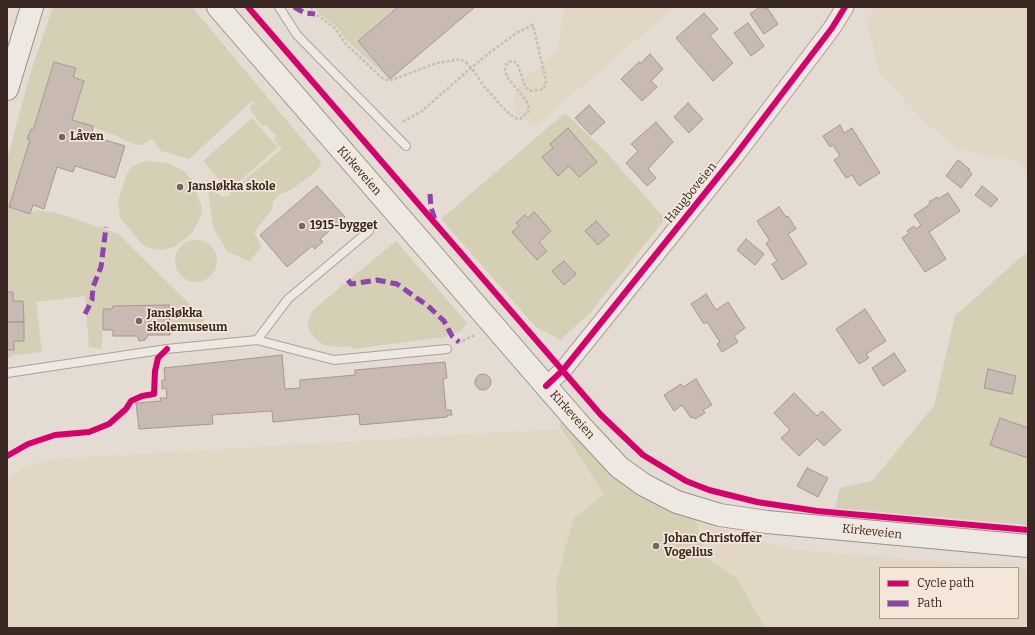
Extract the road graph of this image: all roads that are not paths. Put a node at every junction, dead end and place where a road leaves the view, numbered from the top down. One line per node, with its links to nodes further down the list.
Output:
1 (32, 7): 5 (main road)
2 (218, 7): 11 (main road, Kirkeveien)
3 (279, 7): 6 (lane)
4 (845, 7): 11 (street, Haugboveien)
5 (7, 88)
6 (406, 146)
7 (369, 231): 8 (lane)
8 (256, 340): 9 (lane); 10 (lane)
9 (447, 349)
10 (7, 373)
11 (546, 386): 12 (main road, Kirkeveien)
12 (1028, 546)

